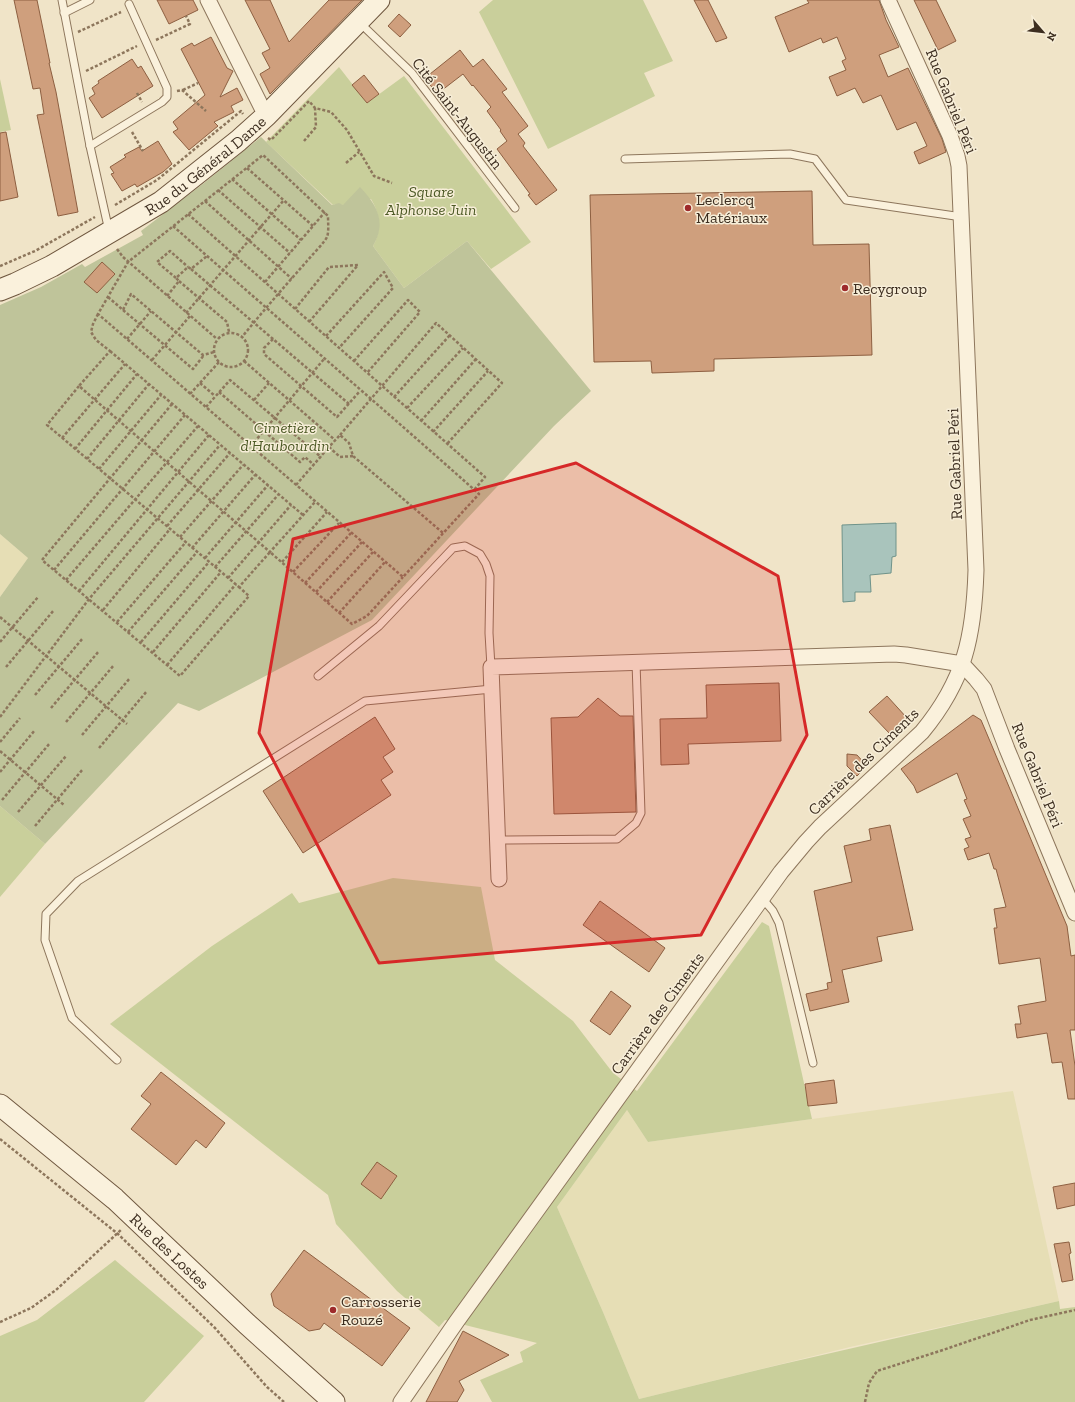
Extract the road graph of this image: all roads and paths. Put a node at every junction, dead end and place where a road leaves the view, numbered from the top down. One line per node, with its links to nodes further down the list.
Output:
1 (62, 0): 7 (lane)
2 (90, 0): 7 (lane)
3 (208, 0): 14 (street)
4 (379, 0): 8 (street, Rue du Général Dame)
5 (888, 0): 32 (street, Rue Gabriel Péri)
6 (129, 6): 9 (path); 12 (lane)
7 (64, 13): 9 (lane)
8 (358, 22): 14 (street, Rue du Général Dame); 28 (lane, Cité Saint-Augustin)
9 (68, 37): 17 (lane)
10 (198, 83): 11 (path)
11 (182, 90): 12 (path); 13 (path)
12 (167, 92): 15 (lane)
13 (206, 111)
14 (266, 116): 36 (street, Rue du Général Dame)
15 (126, 124): 17 (lane); 18 (path)
16 (304, 141): 19 (path)
17 (90, 146): 36 (lane)
18 (143, 151)
19 (359, 152): 21 (path); 24 (path)
20 (625, 159): 32 (lane)
21 (346, 163)
22 (247, 168): 23 (path); 26 (path); 29 (path)
23 (232, 179): 25 (path); 31 (path)
24 (392, 184)
25 (218, 190): 27 (path); 35 (path)
26 (284, 200): 31 (path); 34 (path)
27 (205, 201): 30 (path); 38 (path)
28 (515, 208)
29 (324, 212): 34 (path); 48 (path)
30 (188, 214): 33 (path); 41 (path)
31 (272, 214): 35 (path); 37 (path)
32 (962, 217): 208 (street, Rue Gabriel Péri)
33 (173, 226): 40 (path); 42 (path)
34 (313, 226): 37 (path)
35 (260, 227): 38 (path); 39 (path)
36 (109, 233): 42 (path); 52 (street, Rue du Général Dame)
37 (301, 240): 39 (path)
38 (249, 241): 41 (path); 44 (path)
39 (290, 253): 44 (path)
40 (207, 256): 45 (path); 46 (path)
41 (235, 256): 46 (path); 50 (path)
42 (128, 262): 54 (path); 55 (path)
43 (188, 266): 45 (path); 47 (path); 47 (path)
44 (278, 266): 48 (path); 50 (path)
45 (192, 269): 51 (path)
46 (223, 270): 51 (path); 57 (path)
47 (176, 278): 49 (path)
48 (292, 279): 53 (path)
49 (179, 281): 54 (path); 56 (path)
50 (265, 282): 53 (path)
51 (210, 285): 56 (path); 65 (path)
52 (0, 290)
53 (278, 294): 57 (path); 58 (path)
54 (167, 296): 61 (path)
55 (108, 297): 59 (path); 62 (path)
56 (199, 298): 61 (path); 68 (path)
57 (266, 308): 65 (path); 81 (path)
58 (295, 309): 64 (path); 64 (path)
59 (123, 310): 60 (path); 66 (path)
60 (151, 312): 66 (path); 67 (path)
61 (186, 313): 63 (path)
62 (98, 314): 72 (path); 78 (path)
63 (190, 316): 67 (path); 73 (path)
64 (309, 322): 70 (path)
65 (254, 323): 71 (path); 74 (path)
66 (140, 324): 72 (path); 75 (path)
67 (176, 332): 75 (path); 80 (path)
68 (229, 332): 71 (path); 73 (path)
69 (450, 335): 77 (path); 97 (path); 103 (path)
70 (326, 336): 76 (path); 76 (path)
71 (242, 337): 84 (path)
72 (127, 339): 82 (path)
73 (217, 339): 79 (path)
74 (273, 339): 89 (path); 96 (path)
75 (165, 345): 80 (path); 82 (path)
76 (339, 348): 85 (path)
77 (463, 348): 83 (path); 111 (path)
78 (110, 351): 87 (path); 95 (path)
79 (214, 352): 80 (path); 86 (path)
80 (205, 355)
81 (324, 359): 89 (path); 98 (path)
82 (152, 360): 101 (path)
83 (476, 360): 88 (path); 116 (path)
84 (244, 361): 86 (path); 93 (path)
85 (354, 361): 90 (path); 90 (path)
86 (219, 362): 92 (path)
87 (125, 364): 91 (path); 105 (path)
88 (488, 371): 120 (path); 126 (path)
89 (312, 373): 96 (path); 109 (path)
90 (367, 373): 97 (path)
91 (137, 374): 94 (path); 112 (path)
92 (200, 383): 101 (path); 102 (path)
93 (269, 383): 106 (path); 107 (path)
94 (149, 384): 100 (path); 115 (path)
95 (79, 386): 105 (path); 123 (path)
96 (301, 386): 107 (path); 109 (path)
97 (382, 386): 103 (path); 104 (path)
98 (360, 390): 104 (path); 109 (path)
99 (219, 392): 102 (path); 106 (path); 118 (path)
100 (161, 394): 108 (path); 119 (path)
101 (190, 394): 110 (path)
102 (215, 396): 110 (path)
103 (394, 397): 111 (path)
104 (370, 399): 121 (path); 148 (path)
105 (95, 400): 112 (path); 123 (path)
106 (254, 400): 114 (path)
107 (289, 400): 114 (path); 125 (path)
108 (172, 404): 113 (path); 124 (path)
109 (349, 404)
110 (206, 407): 128 (path)
111 (407, 408): 116 (path)
112 (107, 410): 115 (path); 130 (path)
113 (185, 415): 117 (path); 131 (path)
114 (274, 418): 118 (path); 134 (path)
115 (119, 421): 119 (path); 135 (path)
116 (421, 421): 120 (path)
117 (198, 426): 122 (path); 136 (path)
118 (264, 430): 128 (path); 137 (path)
119 (130, 431): 124 (path); 139 (path)
120 (433, 432): 126 (path)
121 (340, 435): 125 (path); 133 (path)
122 (209, 436): 127 (path); 140 (path)
123 (62, 438): 130 (path)
124 (142, 440): 131 (path); 142 (path)
125 (335, 440): 129 (path)
126 (447, 444): 148 (path)
127 (220, 445): 132 (path); 143 (path)
128 (250, 446): 145 (path)
129 (329, 447): 133 (path); 134 (path)
130 (75, 449): 135 (path)
131 (154, 451): 136 (path); 146 (path)
132 (230, 453): 138 (path); 147 (path)
133 (353, 456): 165 (path)
134 (321, 457): 137 (path)
135 (87, 459): 139 (path)
136 (167, 462): 140 (path); 150 (path)
137 (314, 464): 145 (path)
138 (243, 465): 141 (path); 151 (path)
139 (98, 469): 142 (path)
140 (178, 472): 143 (path); 154 (path)
141 (255, 475): 144 (path); 155 (path)
142 (110, 478): 146 (path); 179 (path)
143 (189, 481): 147 (path); 158 (path)
144 (268, 485): 149 (path); 159 (path)
145 (296, 485): 152 (path)
146 (122, 489): 150 (path); 179 (path)
147 (199, 490): 151 (path); 161 (path)
148 (474, 490): 165 (path)
149 (278, 494): 153 (path); 163 (path)
150 (135, 500): 154 (path); 184 (path)
151 (212, 501): 155 (path); 166 (path)
152 (315, 502): 156 (path); 157 (path)
153 (291, 505): 157 (path); 168 (path)
154 (147, 509): 158 (path); 188 (path)
155 (224, 511): 159 (path); 170 (path)
156 (327, 512): 160 (path); 176 (path)
157 (303, 515): 172 (path)
158 (157, 518): 161 (path); 191 (path)
159 (236, 522): 163 (path); 174 (path)
160 (339, 523): 164 (path); 181 (path)
161 (167, 526): 162 (path)
162 (170, 530): 166 (path); 194 (path)
163 (247, 531): 168 (path); 178 (path)
164 (351, 533): 169 (path); 185 (path)
165 (443, 533): 183 (path)
166 (180, 538): 167 (path)
167 (186, 542): 170 (path); 197 (path)
168 (259, 542): 172 (path); 182 (path)
169 (362, 542): 173 (path); 189 (path)
170 (192, 548): 171 (path)
171 (197, 552): 174 (path); 199 (path)
172 (270, 552): 176 (path); 187 (path)
173 (373, 552): 177 (path); 192 (path)
174 (205, 558): 175 (path)
175 (209, 562): 178 (path); 203 (path)
176 (282, 562): 181 (path)
177 (385, 562): 183 (path); 195 (path)
178 (215, 567): 180 (path)
179 (54, 570): 184 (path)
180 (221, 572): 182 (path); 205 (path)
181 (293, 572): 185 (path)
182 (228, 578): 186 (path)
183 (403, 578): 195 (path)
184 (66, 580): 188 (path)
185 (305, 582): 189 (path)
186 (236, 584): 187 (path); 210 (path)
187 (239, 587): 210 (path)
188 (79, 591): 191 (path)
189 (316, 592): 192 (path)
190 (38, 596): 198 (path)
191 (89, 599): 194 (path); 206 (path)
192 (327, 602): 195 (path)
193 (54, 610): 201 (path)
194 (102, 610): 197 (path)
195 (339, 613)
196 (0, 618): 198 (path)
197 (117, 622): 199 (path)
198 (12, 628): 201 (path); 202 (path)
199 (128, 632): 203 (path)
200 (83, 638): 211 (path)
201 (28, 641): 206 (path); 212 (path)
202 (0, 642)
203 (140, 642): 205 (path)
204 (99, 651): 216 (path)
205 (153, 652): 210 (path)
206 (46, 656): 211 (path); 223 (path)
207 (636, 662): 208 (street); 213 (street); 245 (lane)
208 (962, 664): 247 (street, Carrière des Ciments); 248 (street, Rue Gabriel Péri)
209 (114, 665): 219 (path)
210 (167, 665)
211 (59, 666): 216 (path); 220 (path)
212 (6, 667)
213 (492, 667): 214 (lane); 217 (street)
214 (318, 676)
215 (130, 678): 221 (path)
216 (75, 680): 219 (path); 222 (path)
217 (492, 689): 245 (street); 249 (lane)
218 (147, 691): 225 (path)
219 (90, 693): 221 (path); 226 (path)
220 (35, 695)
221 (106, 706): 225 (path); 229 (path)
222 (51, 708)
223 (0, 717)
224 (20, 718): 230 (path)
225 (123, 720): 227 (path); 232 (path)
226 (66, 722)
227 (127, 724)
228 (35, 730): 235 (path)
229 (82, 735)
230 (0, 742)
231 (50, 743): 238 (path)
232 (99, 748)
233 (0, 751): 235 (path)
234 (66, 756): 239 (path)
235 (10, 760): 237 (path); 238 (path)
236 (83, 769): 240 (path)
237 (0, 772)
238 (26, 772): 239 (path); 241 (path)
239 (41, 785): 240 (path); 243 (path)
240 (57, 799): 242 (path); 244 (path)
241 (2, 800)
242 (64, 805)
243 (18, 812)
244 (35, 826)
245 (498, 840): 246 (street)
246 (499, 879)
247 (762, 898): 250 (lane); 259 (street, Carrière des Ciments)
248 (1075, 913)
249 (117, 1060)
250 (813, 1063)
251 (0, 1105): 253 (street, Rue des Lostes)
252 (0, 1138): 254 (path)
253 (133, 1216): 254 (path); 258 (street, Rue des Lostes)
254 (118, 1234): 256 (path); 257 (path)
255 (1075, 1310): 260 (path)
256 (0, 1322)
257 (284, 1402)
258 (334, 1402)
259 (401, 1402)
260 (865, 1402)

